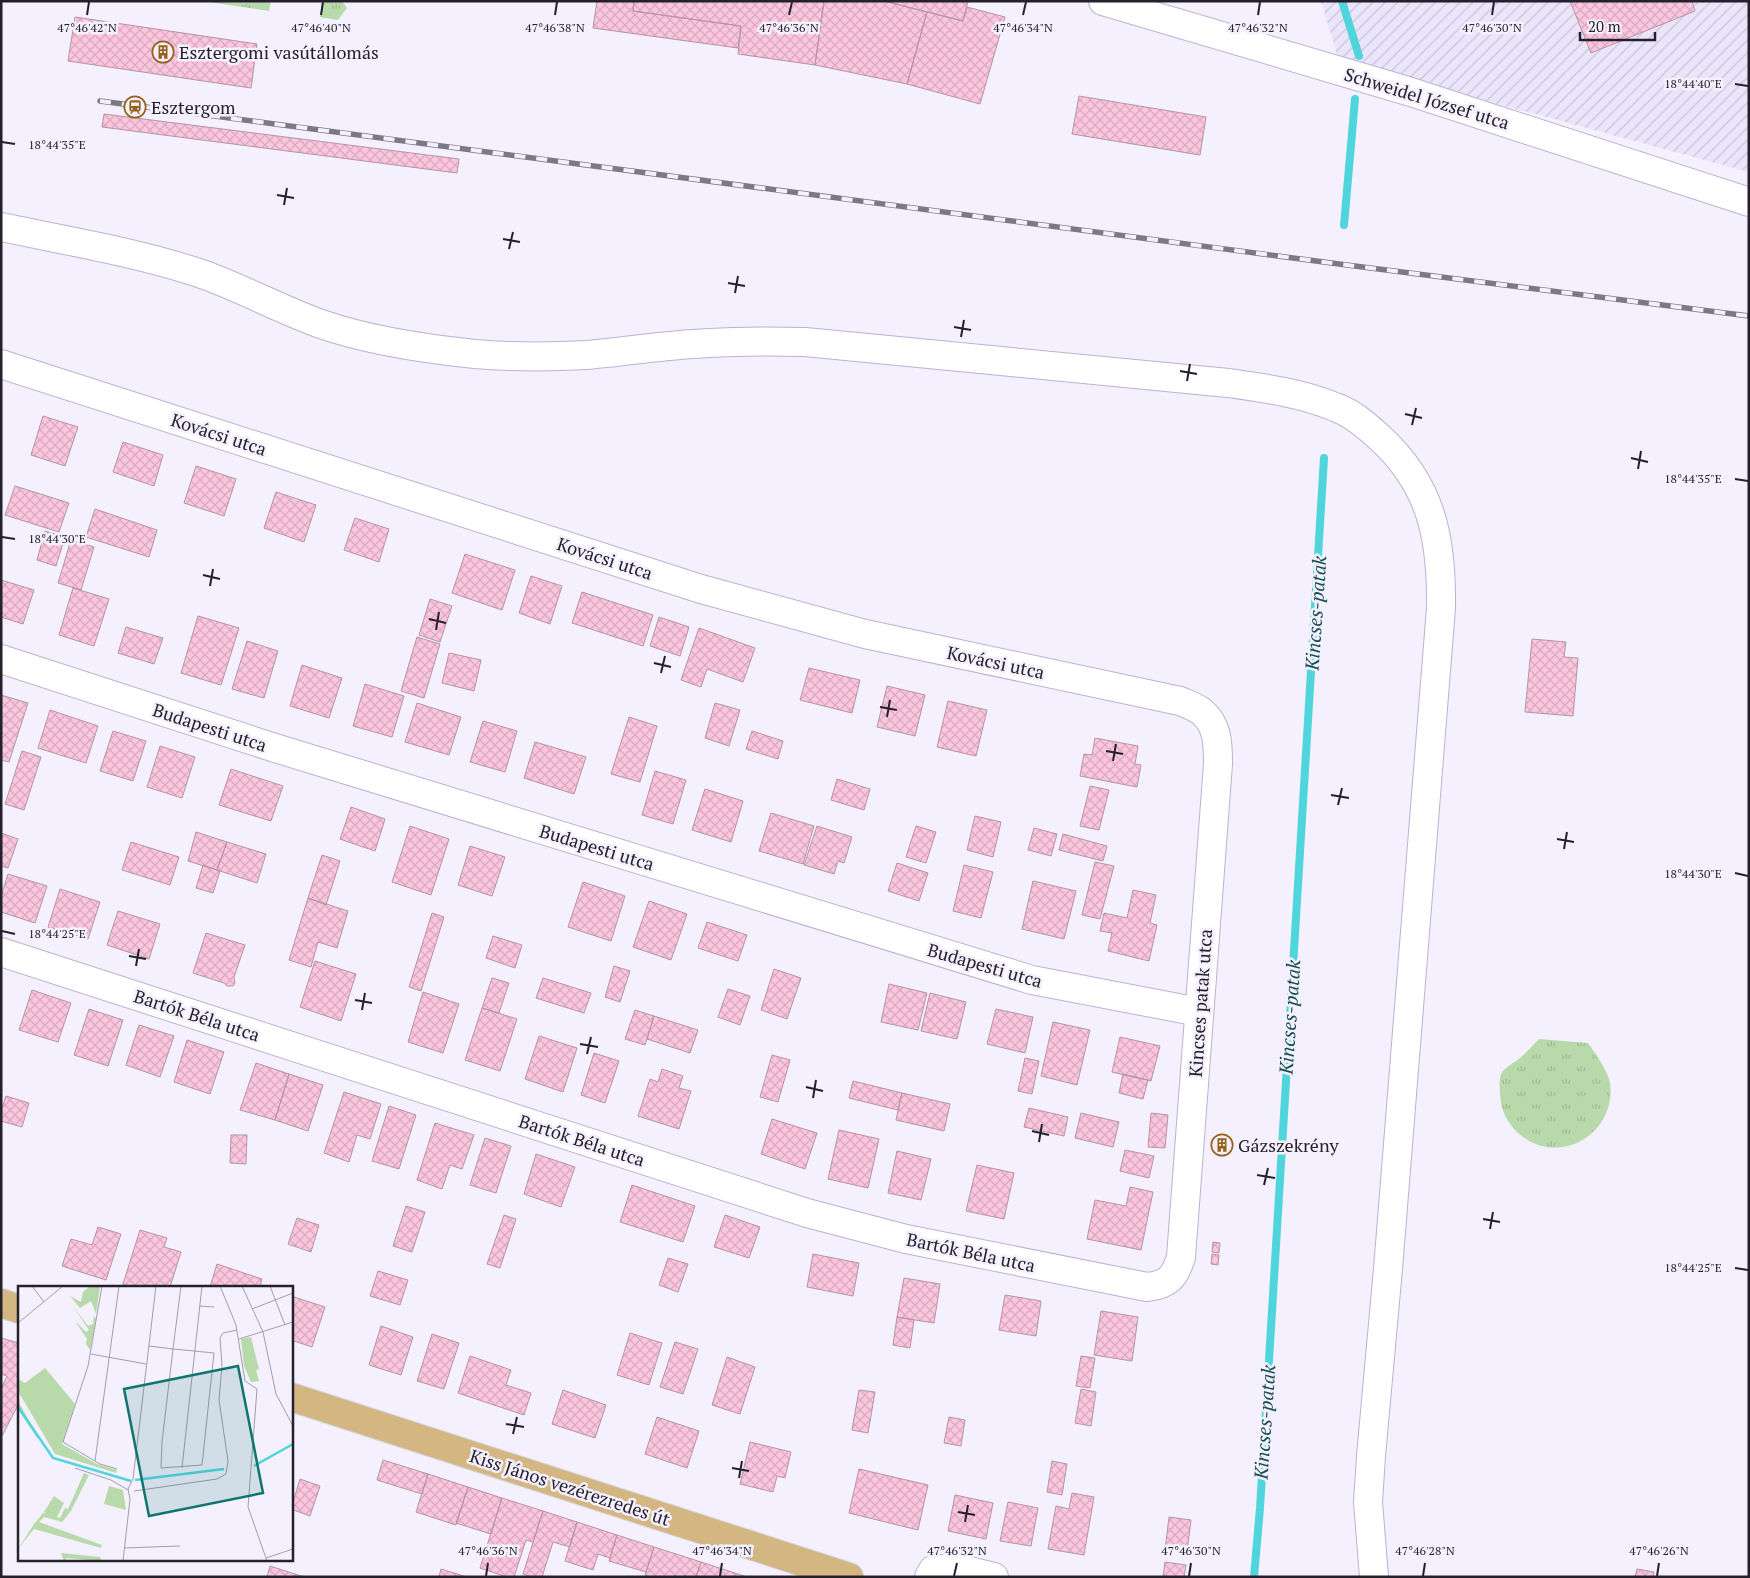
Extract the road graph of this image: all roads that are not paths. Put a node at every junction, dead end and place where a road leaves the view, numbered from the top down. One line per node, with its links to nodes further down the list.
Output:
1 (1103, 1): 2 (street, Schweidel József utca)
2 (1749, 202)
3 (1, 227): 16 (street)
4 (1, 364): 6 (street, Kovácsi utca)
5 (1, 659): 8 (street, Budapesti utca)
6 (1212, 725): 8 (street, Kincses patak utca)
7 (1, 952): 9 (street, Bartók Béla utca)
8 (1199, 1012): 9 (street, Kincses patak utca)
9 (1170, 1278)
10 (1, 1303): 11 (main road)
11 (18, 1309)
12 (292, 1397): 13 (main road, Kiss János vezérezredes út)
13 (849, 1577)
14 (929, 1577): 15 (street)
15 (994, 1577)
16 (1374, 1577)

